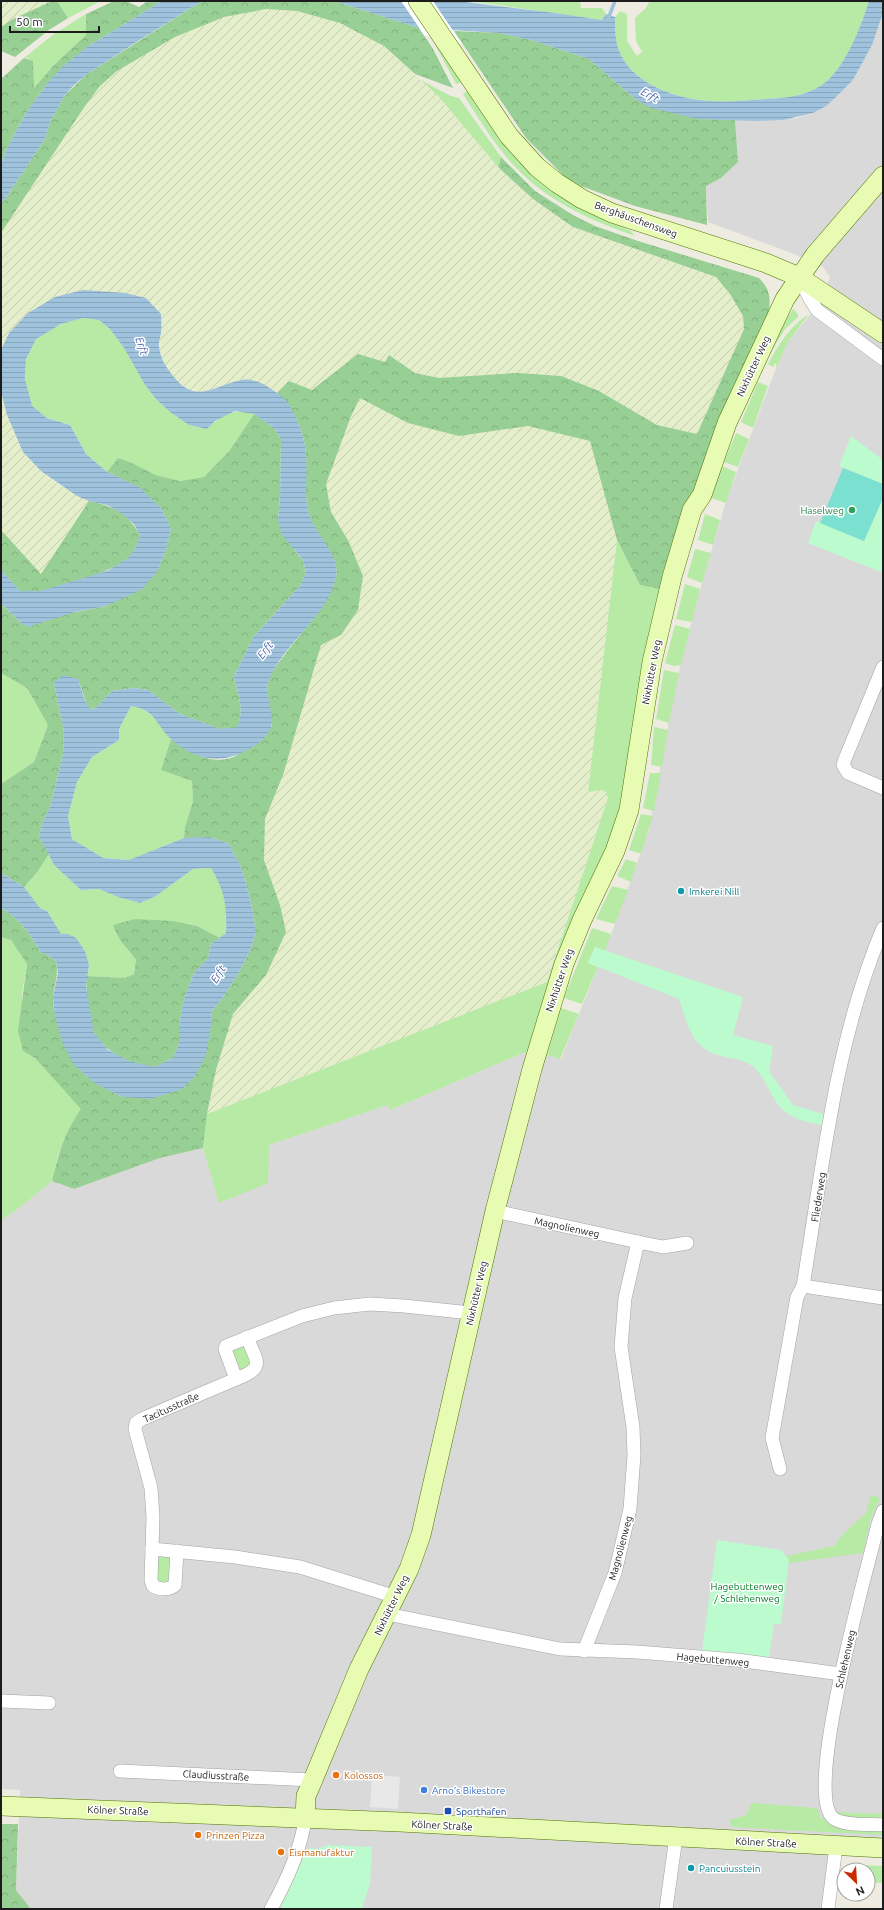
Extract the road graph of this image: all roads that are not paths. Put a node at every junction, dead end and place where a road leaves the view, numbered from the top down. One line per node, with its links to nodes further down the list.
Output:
1 (418, 1): 3 (main road, Berghäuschensweg)
2 (883, 176): 3 (main road, Nixhütter Weg)
3 (799, 277): 4 (main road, Berghäuschensweg); 5 (street); 9 (main road, Nixhütter Weg)
4 (883, 333)
5 (883, 359)
6 (883, 667): 7 (street)
7 (883, 788)
8 (883, 928): 12 (street, Fliederweg)
9 (495, 1211): 10 (street, Magnolienweg); 14 (main road, Nixhütter Weg)
10 (638, 1242): 11 (street, Magnolienweg); 23 (street, Magnolienweg)
11 (687, 1243)
12 (803, 1286): 13 (street); 17 (street, Fliederweg)
13 (883, 1298)
14 (471, 1313): 15 (street); 21 (main road, Nixhütter Weg)
15 (247, 1337): 16 (street, Tacitusstraße); 16 (street)
16 (236, 1379): 19 (street, Tacitusstraße)
17 (780, 1469)
18 (883, 1511): 24 (street, Schlehenweg)
19 (152, 1549): 20 (street); 20 (street, Tacitusstraße)
20 (177, 1551): 21 (street)
21 (396, 1597): 22 (main road, Nixhütter Weg)
22 (386, 1614): 23 (street); 28 (main road, Nixhütter Weg)
23 (584, 1651): 24 (street, Hagebuttenweg)
24 (841, 1674): 31 (street, Schlehenweg)
25 (1, 1701): 26 (street)
26 (49, 1703)
27 (120, 1771): 28 (street, Claudiusstraße)
28 (312, 1780): 30 (main road, Nixhütter Weg)
29 (1, 1806): 30 (main road, Kölner Straße)
30 (305, 1819): 32 (main road, Kölner Straße); 35 (street)
31 (883, 1825)
32 (676, 1837): 33 (main road, Kölner Straße); 36 (street)
33 (836, 1846): 34 (main road, Kölner Straße); 37 (street)
34 (883, 1848)
35 (271, 1909)
36 (666, 1909)
37 (828, 1909)

